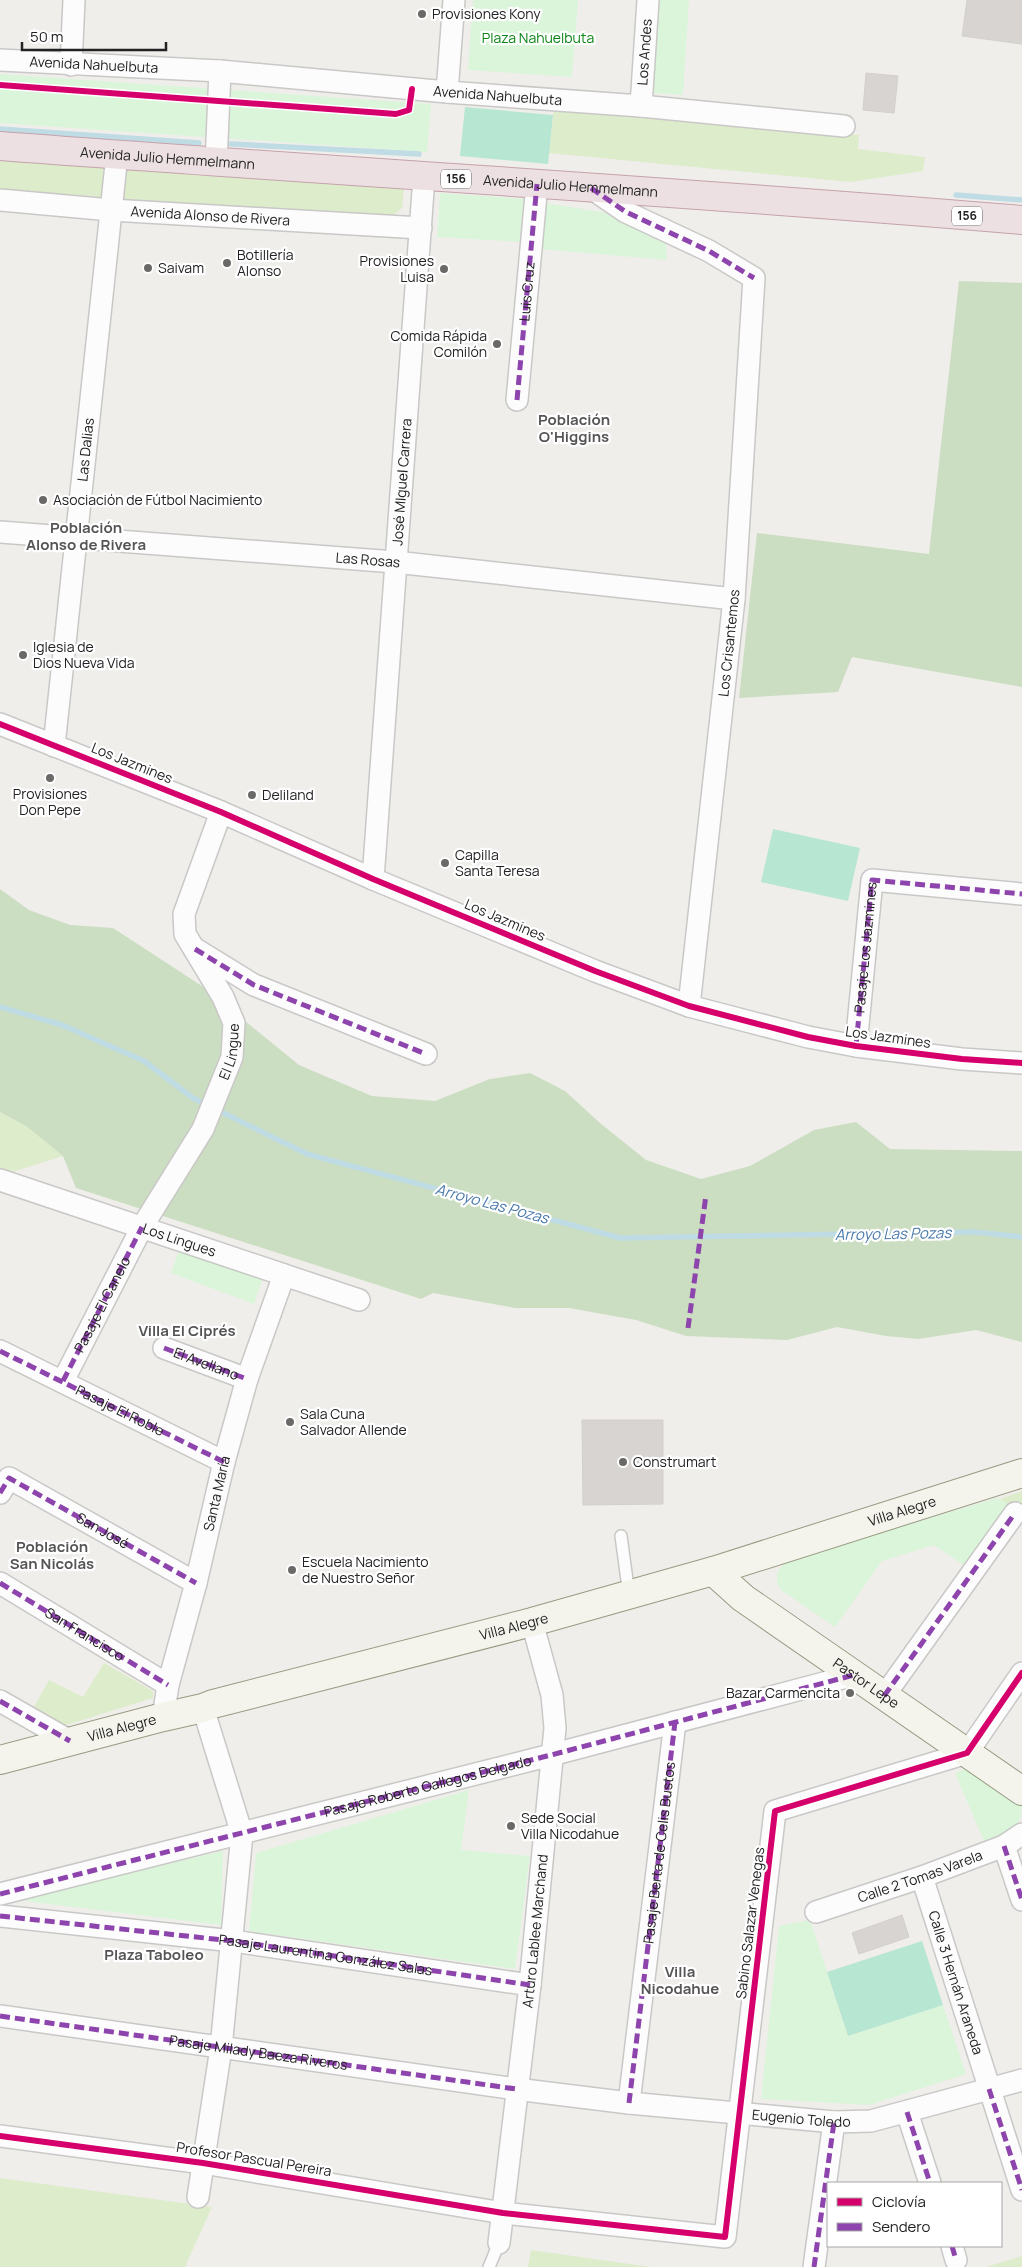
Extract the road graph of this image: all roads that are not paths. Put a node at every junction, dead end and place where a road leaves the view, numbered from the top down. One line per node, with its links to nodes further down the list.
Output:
1 (74, 0): 5 (street)
2 (454, 0): 7 (street)
3 (648, 0): 8 (street, Los Andes)
4 (0, 60): 5 (street, Avenida Nahuelbuta)
5 (71, 65): 6 (street, Avenida Nahuelbuta)
6 (220, 71): 7 (street, Avenida Nahuelbuta); 12 (street)
7 (447, 92): 8 (street, Avenida Nahuelbuta)
8 (641, 106): 9 (street, Avenida Nahuelbuta)
9 (844, 126)
10 (0, 146): 11 (highway, Avenida Julio Hemmelmann / 156)
11 (117, 155): 12 (highway, Avenida Julio Hemmelmann / 156); 17 (street, Las Dalias)
12 (216, 163): 13 (highway, Avenida Julio Hemmelmann / 156)
13 (424, 176): 14 (highway, Avenida Julio Hemmelmann / 156); 19 (street, José MIguel Carrera)
14 (537, 184): 15 (highway, Avenida Julio Hemmelmann / 156); 20 (street, Luis Cruz)
15 (591, 188): 18 (highway, Avenida Julio Hemmelmann / 156); 24 (street, Los Crisantemos)
16 (0, 200): 17 (street, Avenida Alonso de Rivera)
17 (111, 210): 19 (street, Avenida Alonso de Rivera); 22 (street, Las Dalias)
18 (1022, 220)
19 (421, 228): 23 (street, José MIguel Carrera)
20 (517, 400)
21 (0, 532): 22 (street, Las Rosas)
22 (76, 537): 23 (street, Las Rosas); 26 (street, Las Dalias)
23 (395, 562): 24 (street, Las Rosas); 28 (street, José MIguel Carrera)
24 (734, 599): 31 (street, Los Crisantemos)
25 (0, 724): 26 (street, Los Jazmines)
26 (54, 746): 27 (street, Los Jazmines)
27 (221, 812): 28 (street, Los Jazmines); 30 (street, El Lingue)
28 (373, 879): 31 (street, Los Jazmines)
29 (1022, 894): 32 (street, Pasaje Los Jazmines)
30 (195, 948): 33 (street); 36 (street, El Lingue)
31 (689, 1006): 32 (street, Los Jazmines)
32 (856, 1046): 34 (street, Los Jazmines)
33 (426, 1054)
34 (1022, 1063)
35 (0, 1180): 36 (street, Los Lingues)
36 (142, 1228): 37 (street, Los Lingues); 42 (street, Pasaje El Canelo)
37 (284, 1275): 38 (street, Los Lingues); 41 (street, Santa María)
38 (359, 1300)
39 (164, 1348): 41 (street, El Avellano)
40 (8, 1355): 42 (street, Pasaje El Roble)
41 (247, 1379): 43 (street, Santa María)
42 (63, 1380): 43 (street, Pasaje El Roble)
43 (224, 1462): 50 (street, Santa María)
44 (1022, 1473): 48 (main road, Villa Alegre)
45 (4, 1486): 50 (street, San José)
46 (1015, 1513): 56 (street)
47 (621, 1536): 51 (lane)
48 (713, 1571): 51 (main road, Villa Alegre); 54 (main road, Pastor Lepe)
49 (0, 1583): 55 (street, San Francisco)
50 (196, 1583): 55 (street, Santa María)
51 (629, 1595): 52 (main road, Villa Alegre)
52 (532, 1622): 58 (main road, Villa Alegre); 63 (street, Arturo Lablee Marchand)
53 (1022, 1673): 62 (street)
54 (854, 1674): 56 (main road, Pastor Lepe); 60 (street, Pasaje Roberto Gallegos Delgado)
55 (168, 1685): 59 (street, Santa María)
56 (884, 1696): 62 (main road, Pastor Lepe)
57 (0, 1701): 61 (street)
58 (203, 1708): 59 (main road, Villa Alegre); 66 (street)
59 (163, 1717): 61 (main road, Villa Alegre)
60 (675, 1722): 63 (street, Pasaje Roberto Gallegos Delgado); 81 (street, Pasaje Berta de Celis Bustos)
61 (70, 1741): 64 (main road, Villa Alegre)
62 (967, 1753): 65 (main road, Pastor Lepe); 83 (street, Sabino Salazar Venegas)
63 (551, 1755): 66 (street, Pasaje Roberto Gallegos Delgado); 75 (street, Arturo Lablee Marchand)
64 (0, 1760)
65 (1022, 1791)
66 (242, 1834): 70 (street, Pasaje Roberto Gallegos Delgado); 74 (street)
67 (1022, 1834): 68 (street, Calle 2 Tomas Varela)
68 (1004, 1846): 69 (street, Calle 2 Tomas Varela); 71 (street)
69 (922, 1877): 72 (street, Calle 2 Tomas Varela); 80 (street, Calle 3 Hernán Araneda)
70 (0, 1894)
71 (1022, 1900)
72 (816, 1912)
73 (0, 1916): 74 (street, Pasaje Laurentina González Salas)
74 (233, 1941): 75 (street, Pasaje Laurentina González Salas); 77 (street)
75 (530, 1985): 79 (street, Arturo Lablee Marchand)
76 (0, 2016): 77 (street, Pasaje Milady Baeza Riveros)
77 (221, 2048): 79 (street, Pasaje Milady Baeza Riveros); 86 (street)
78 (1022, 2080): 80 (street, Eugenio Toledo)
79 (516, 2089): 81 (street, Eugenio Toledo); 90 (street, Arturo Lablee Marchand)
80 (989, 2089): 82 (street, Eugenio Toledo); 88 (street, Calle 3 Hernán Araneda)
81 (629, 2103): 83 (street, Eugenio Toledo)
82 (907, 2112): 84 (street, Eugenio Toledo); 87 (street)
83 (740, 2113): 84 (street, Eugenio Toledo); 91 (street, Sabino Salazar Venegas)
84 (834, 2122): 94 (street)
85 (0, 2136): 86 (street, Profesor Pascual Pereira)
86 (203, 2163): 89 (street); 90 (street, Profesor Pascual Pereira)
87 (930, 2182)
88 (1022, 2190)
89 (198, 2197)
90 (503, 2213): 91 (street, Profesor Pascual Pereira); 92 (street, Arturo Lablee Marchand)
91 (725, 2237)
92 (499, 2243): 93 (lane)
93 (489, 2267)
94 (814, 2267)

